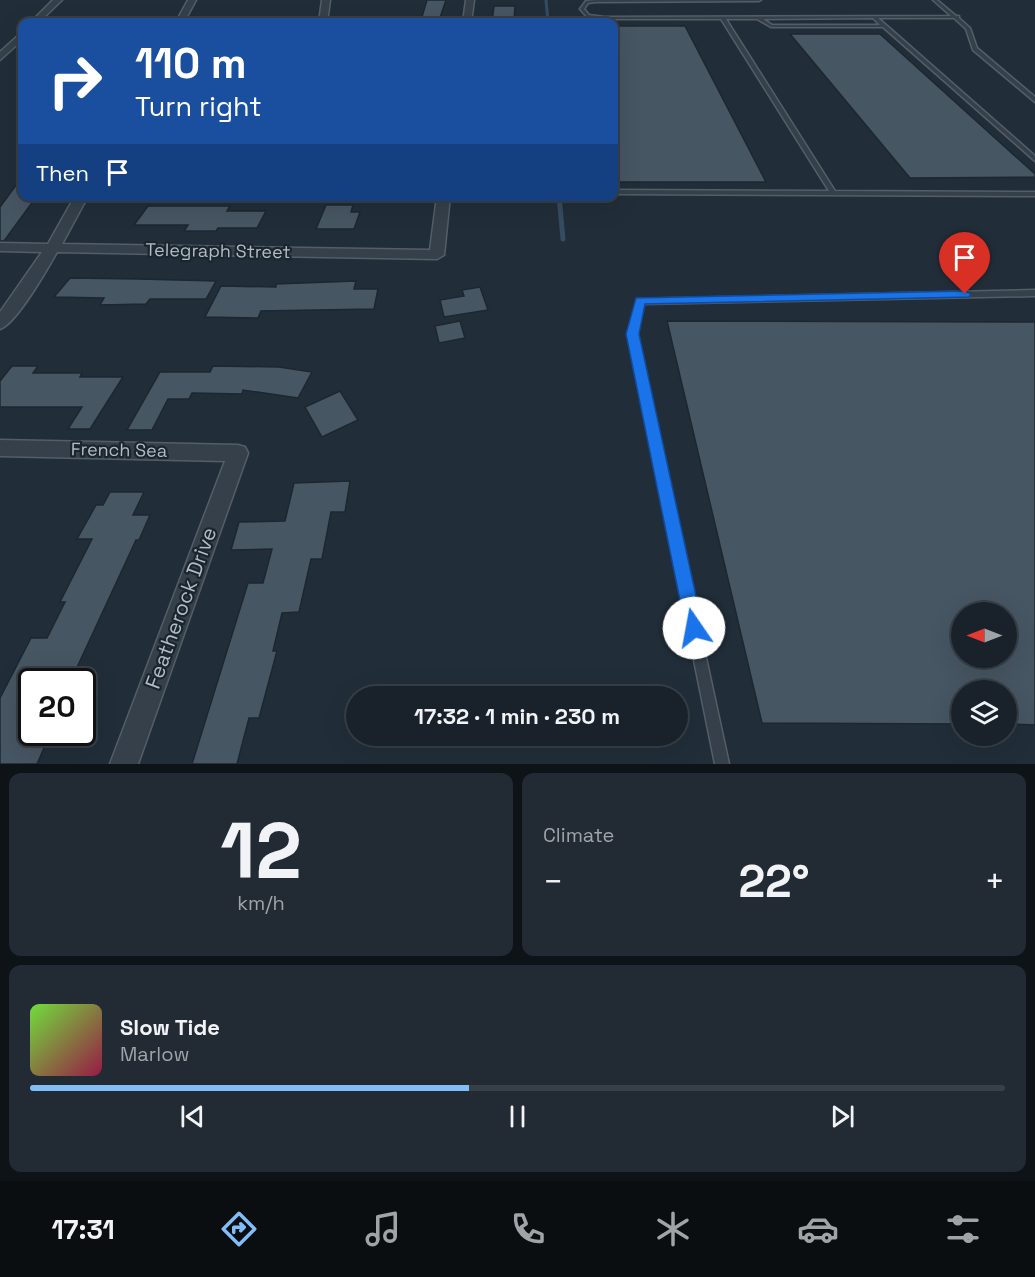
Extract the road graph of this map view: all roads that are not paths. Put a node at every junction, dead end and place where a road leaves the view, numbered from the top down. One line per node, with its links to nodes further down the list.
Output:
1 (58, 0): 13 (street)
2 (192, 0): 14 (street)
3 (326, 0): 15 (street)
4 (470, 0): 16 (street)
5 (728, 0): 6 (lane); 9 (lane)
6 (759, 0)
7 (935, 0): 12 (lane)
8 (586, 1): 9 (lane); 10 (lane)
9 (607, 1)
10 (588, 16): 17 (lane)
11 (874, 17): 12 (lane); 18 (lane); 19 (lane)
12 (958, 17): 22 (lane)
13 (39, 18)
14 (182, 18)
15 (324, 18)
16 (468, 18)
17 (723, 18): 18 (lane); 25 (lane)
18 (759, 18): 19 (lane)
19 (884, 26): 23 (lane)
20 (18, 39): 21 (street)
21 (0, 57)
22 (1035, 100)
23 (1035, 159)
24 (618, 192): 25 (lane)
25 (834, 194): 26 (lane)
26 (1035, 194)
27 (79, 201): 30 (street)
28 (443, 201): 30 (street, Telegraph Street)
29 (0, 247): 30 (street, Telegraph Street)
30 (53, 248): 32 (street)
31 (1035, 293): 36 (lane)
32 (0, 323)
33 (0, 448): 34 (street, French Sea)
34 (238, 453): 35 (street, Featherock Drive)
35 (124, 764)
36 (722, 764)

